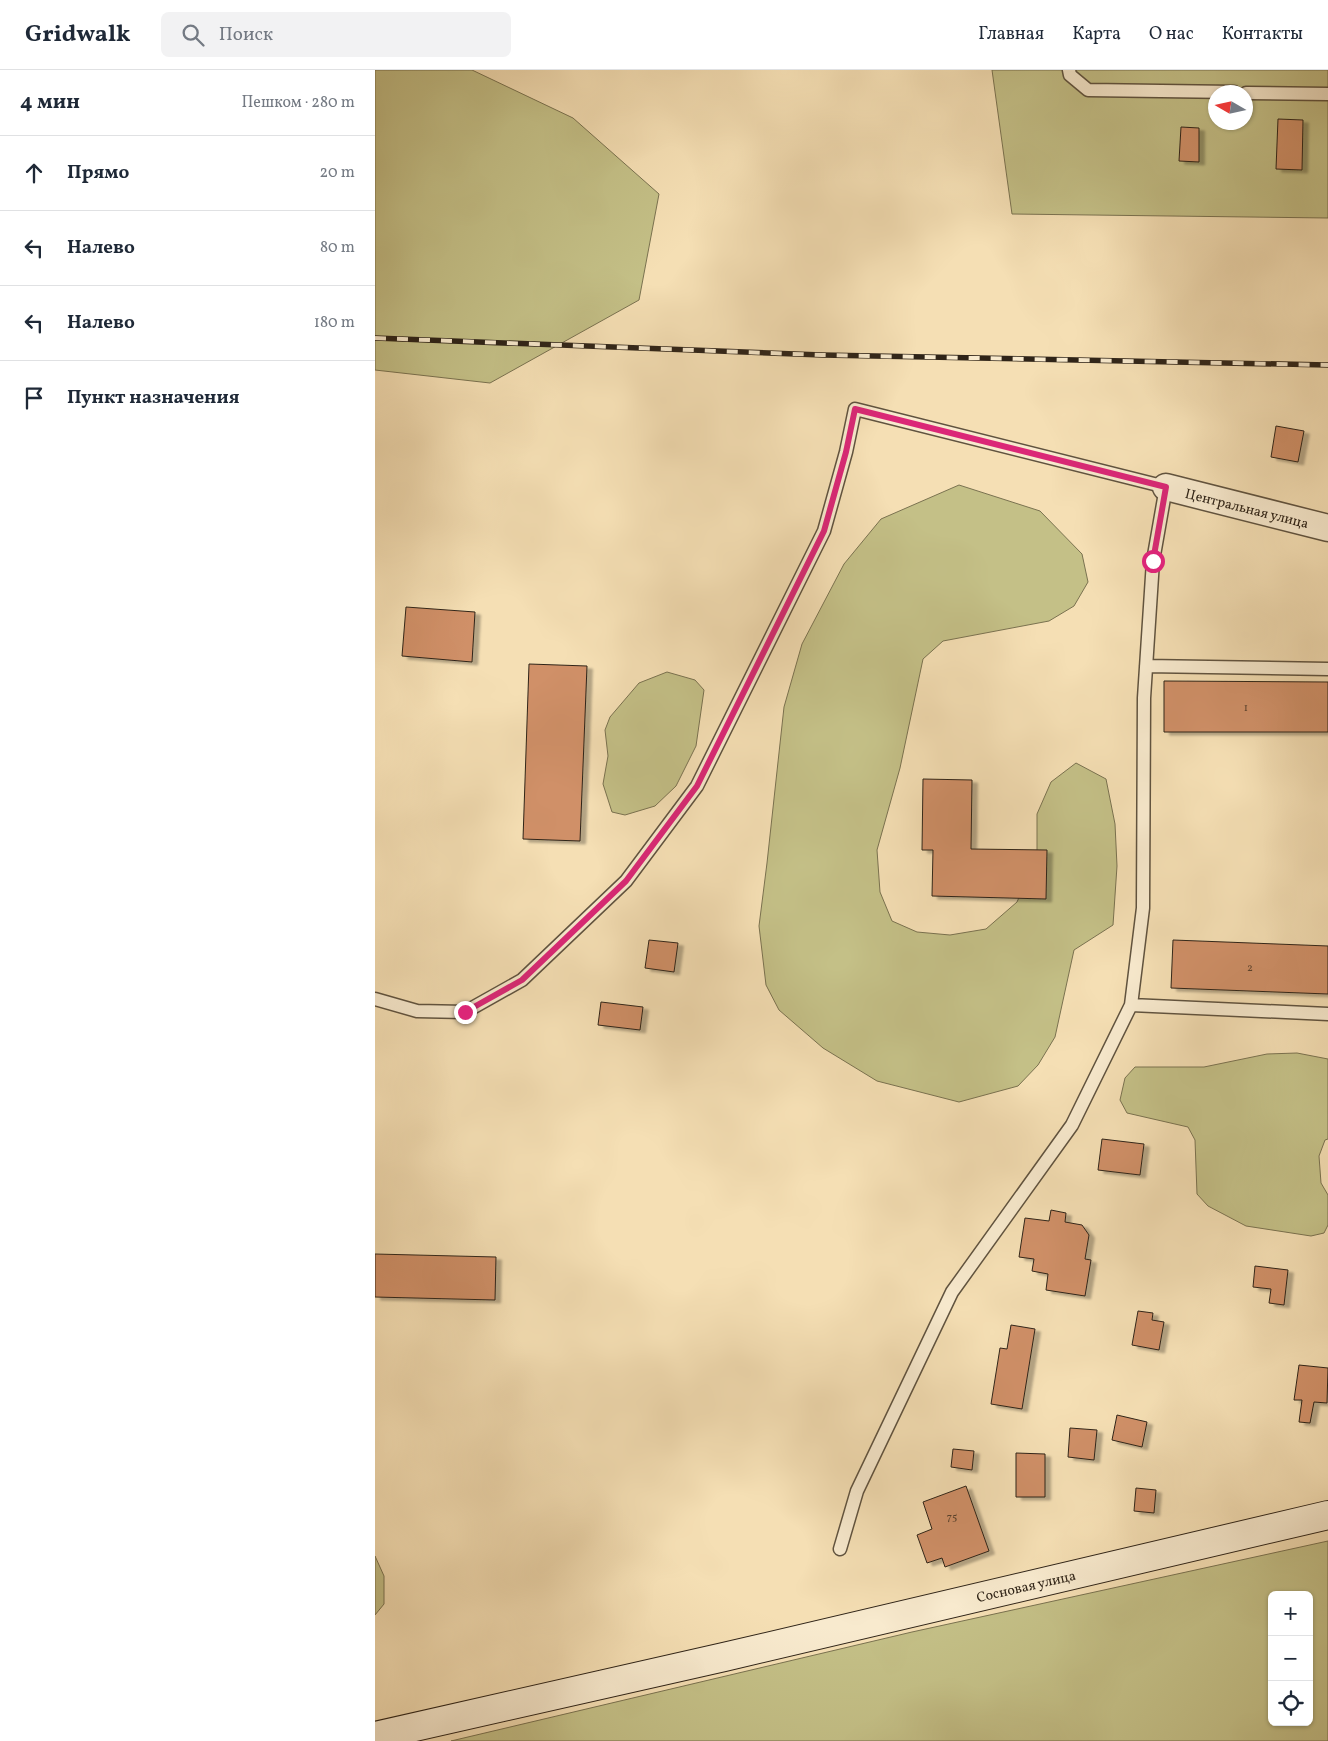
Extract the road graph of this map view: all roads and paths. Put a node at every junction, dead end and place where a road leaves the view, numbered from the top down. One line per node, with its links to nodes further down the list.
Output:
1 (1069, 70): 2 (lane)
2 (1208, 92)
3 (1253, 93): 4 (lane)
4 (1328, 94)
5 (1166, 487): 6 (street, Центральная улица); 7 (lane); 9 (lane)
6 (1328, 528)
7 (1146, 666): 8 (lane); 10 (lane)
8 (1328, 670)
9 (375, 999)
10 (1131, 1005): 11 (lane); 13 (lane)
11 (1328, 1014)
12 (1328, 1515): 14 (street, Сосновая улица)
13 (840, 1549)
14 (375, 1736)

